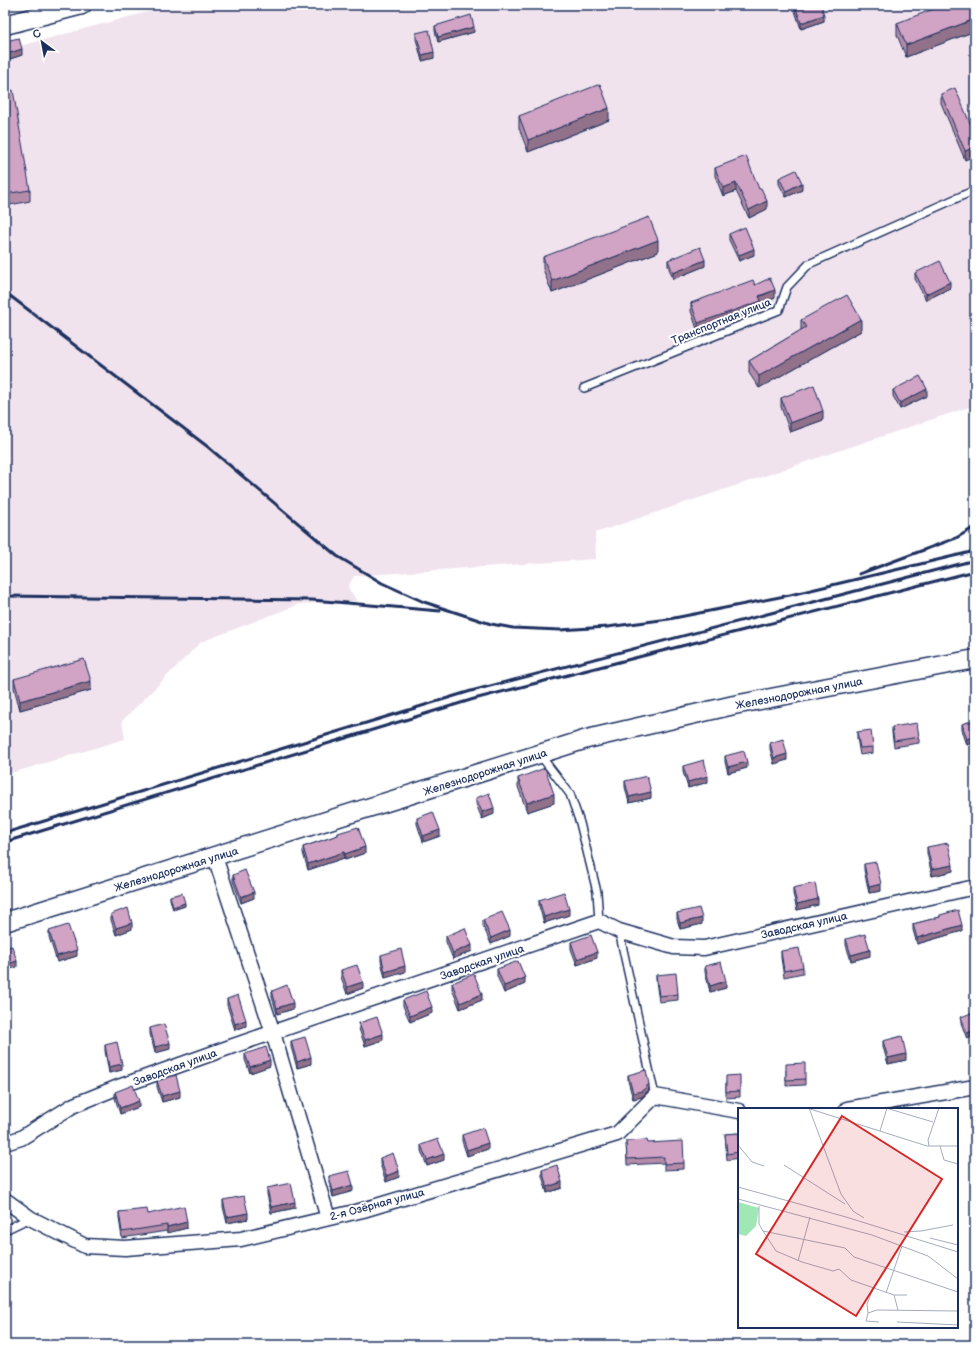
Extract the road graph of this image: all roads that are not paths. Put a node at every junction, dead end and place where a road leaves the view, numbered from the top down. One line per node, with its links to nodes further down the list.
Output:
1 (82, 5): 2 (street)
2 (5, 25)
3 (975, 190): 4 (lane, Транспортная улица)
4 (584, 388)
5 (975, 659): 6 (street, Железнодорожная улица)
6 (540, 754): 7 (street, Железнодорожная улица); 9 (lane)
7 (215, 857): 10 (street, Железнодорожная улица); 12 (street)
8 (975, 887): 11 (street, Заводская улица)
9 (599, 921): 11 (street, Заводская улица); 12 (street, Заводская улица)
10 (5, 922)
11 (619, 931): 14 (lane)
12 (274, 1033): 17 (street, Заводская улица); 20 (street)
13 (975, 1087): 15 (street)
14 (655, 1096): 16 (street); 20 (street, 2-я Озёрная улица)
15 (853, 1108)
16 (738, 1111)
17 (5, 1143)
18 (5, 1200): 19 (street, 2-я Озёрная улица)
19 (30, 1218): 20 (street, 2-я Озёрная улица); 21 (lane)
20 (328, 1218)
21 (5, 1230)

